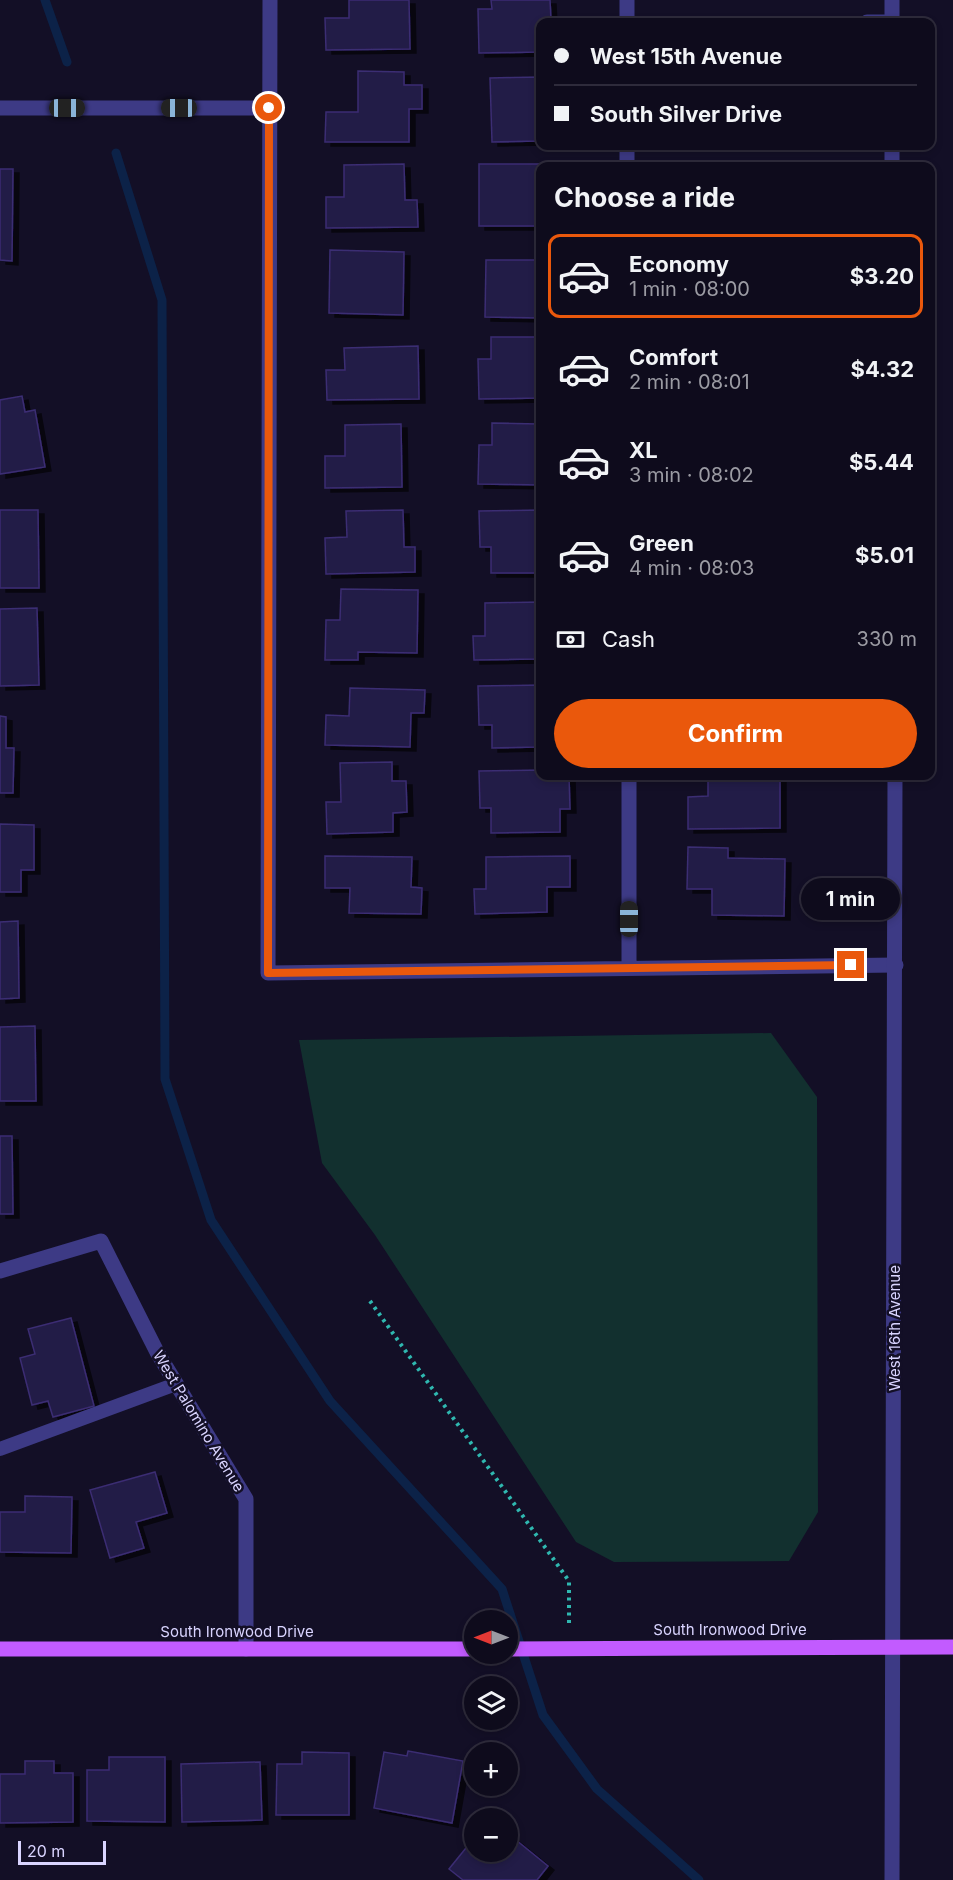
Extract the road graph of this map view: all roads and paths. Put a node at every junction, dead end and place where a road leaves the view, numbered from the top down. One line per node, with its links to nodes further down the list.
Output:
1 (270, 0): 7 (street)
2 (627, 0): 4 (street)
3 (892, 0): 5 (street)
4 (627, 18)
5 (891, 18)
6 (0, 108): 7 (street)
7 (269, 108): 11 (street)
8 (629, 780): 11 (street)
9 (895, 780): 10 (street, West 16th Avenue)
10 (896, 965): 11 (street); 16 (street, West 16th Avenue)
11 (629, 967)
12 (0, 1271): 14 (street, West Palomino Avenue)
13 (370, 1301): 19 (path)
14 (176, 1384): 15 (lane); 22 (street, West Palomino Avenue)
15 (0, 1449)
16 (892, 1647): 17 (main road, South Ironwood Drive); 19 (main road, South Ironwood Drive); 23 (street, West 16th Avenue)
17 (953, 1647)
18 (518, 1648): 19 (main road, South Ironwood Drive)
19 (568, 1648)
20 (0, 1649): 22 (main road, South Ironwood Drive)
21 (464, 1649): 22 (main road, South Ironwood Drive)
22 (246, 1650)
23 (892, 1880)

